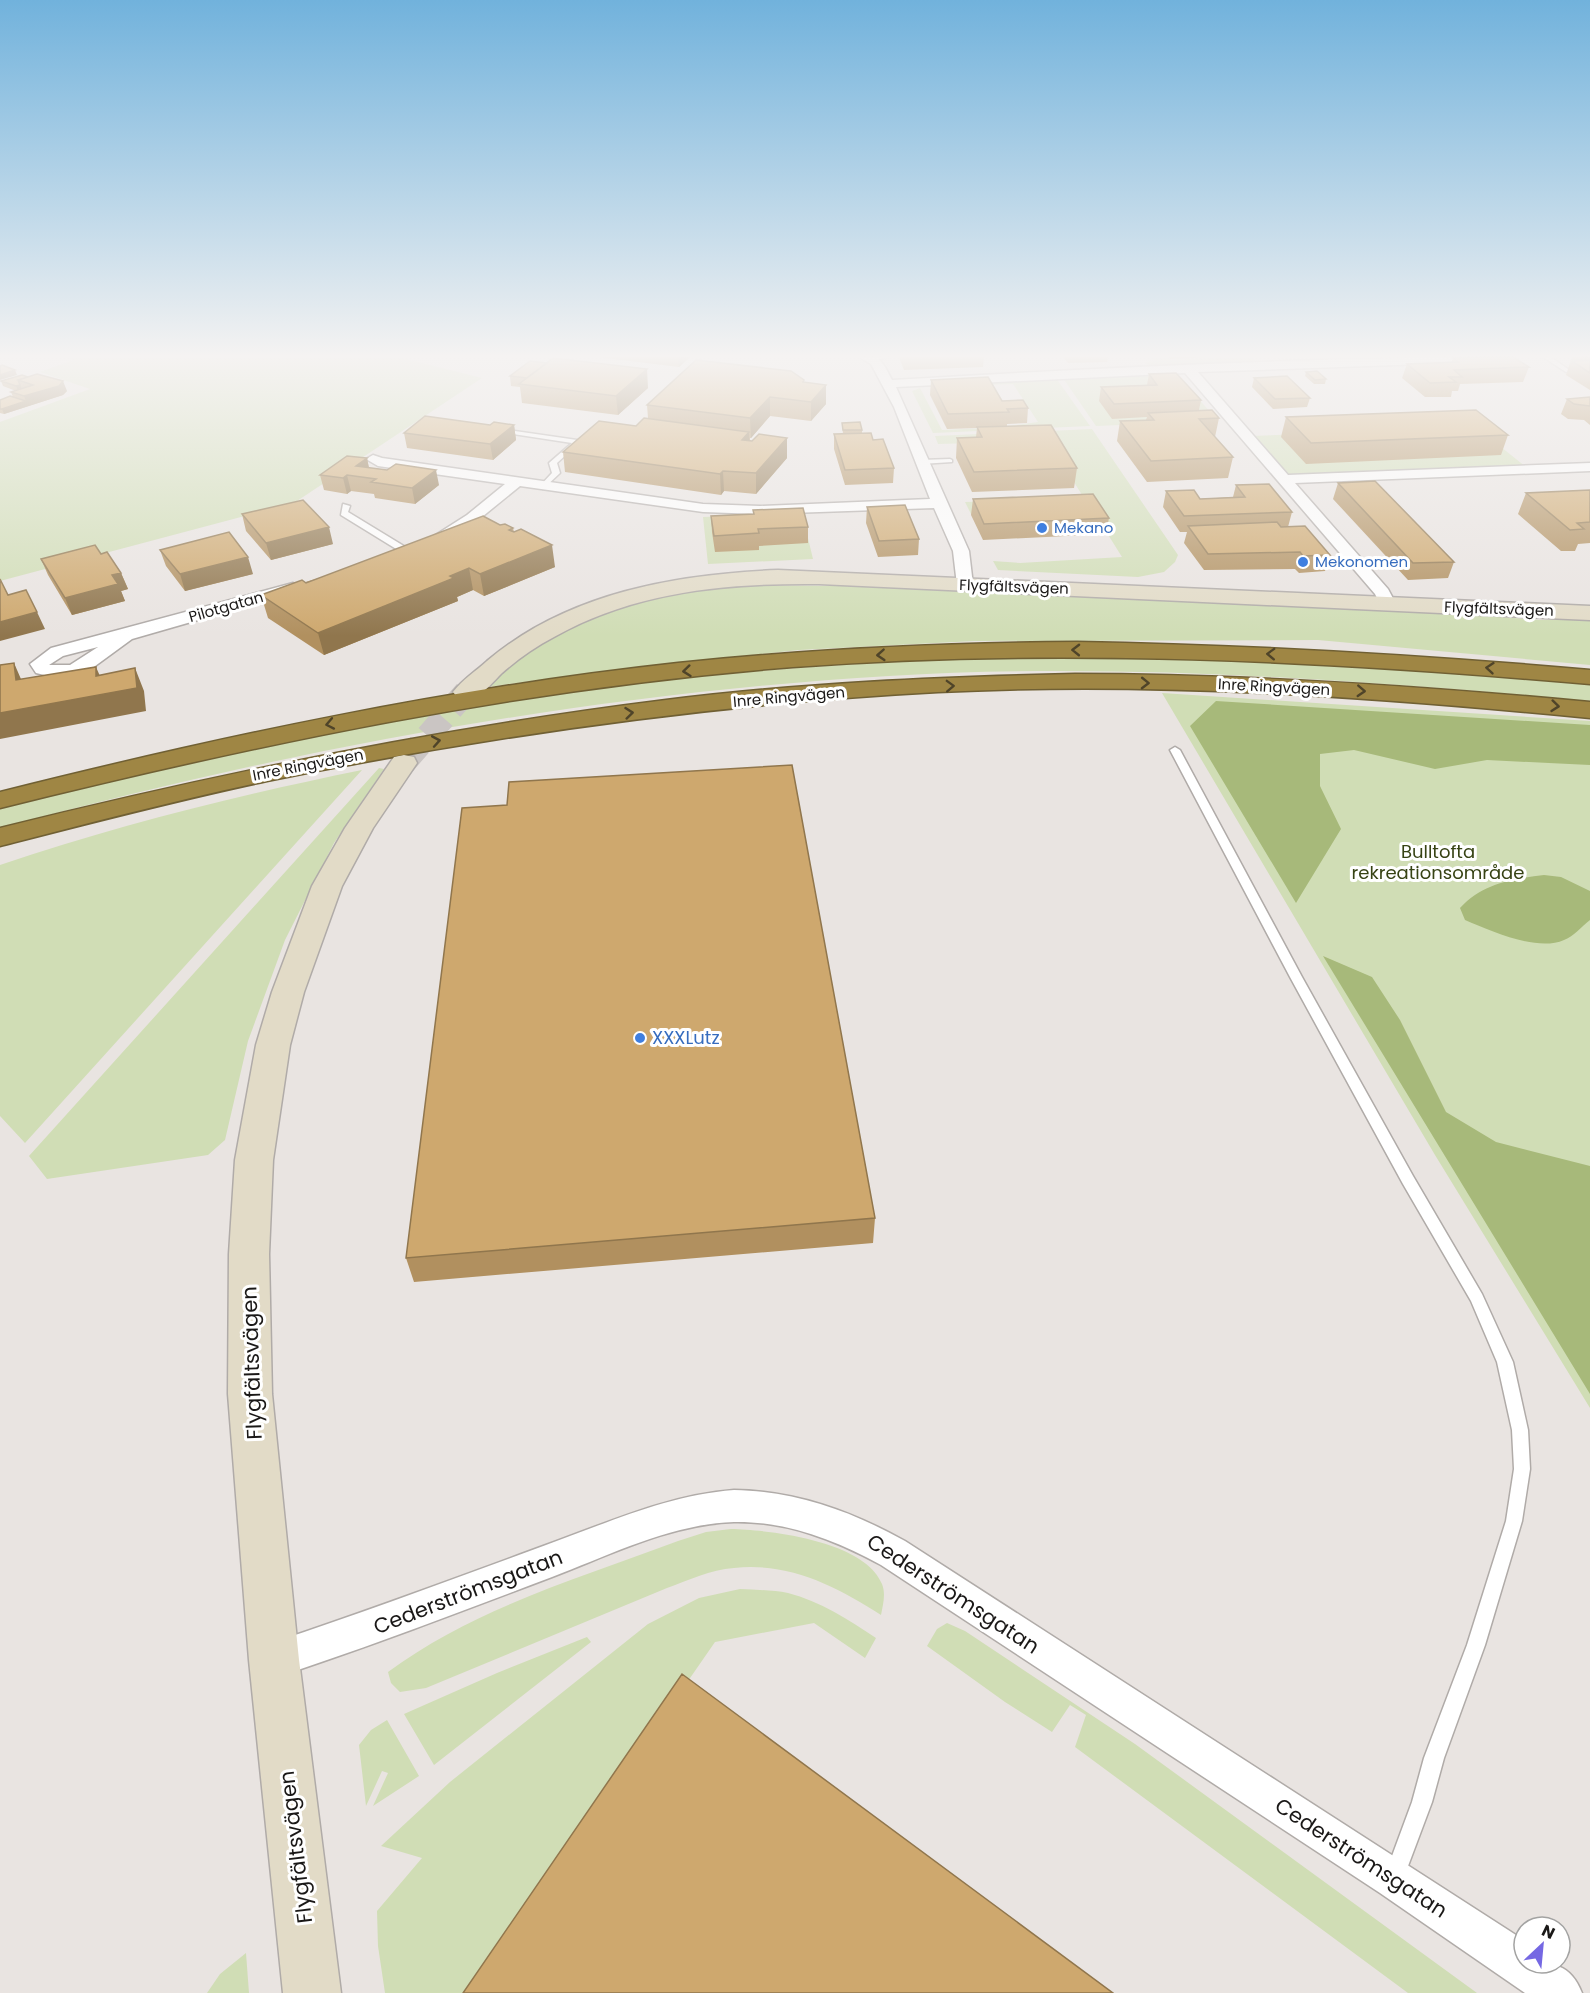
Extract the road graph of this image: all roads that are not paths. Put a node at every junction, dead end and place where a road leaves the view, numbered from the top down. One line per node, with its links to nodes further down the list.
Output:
1 (568, 450): 10 (lane)
2 (916, 450): 6 (street)
3 (1259, 450): 8 (street)
4 (373, 459): 9 (street)
5 (950, 461): 6 (lane)
6 (921, 462): 11 (street)
7 (1590, 467): 8 (street)
8 (1285, 479): 17 (street)
9 (515, 483): 10 (street); 13 (street)
10 (543, 487): 11 (street)
11 (939, 503): 16 (street)
12 (346, 506): 13 (lane)
13 (409, 553): 14 (street)
14 (393, 559)
15 (311, 583): 19 (street, Pilotgatan)
16 (965, 585): 17 (street, Flygfältsvägen); 21 (street, Flygfältsvägen)
17 (1388, 604): 18 (street, Flygfältsvägen)
18 (1590, 613)
19 (126, 635)
20 (1590, 677): 24 (highway, Inre Ringvägen, one-way to 24)
21 (466, 692)
22 (1590, 710): 26 (highway, Inre Ringvägen, one-way to 22)
23 (1175, 750): 32 (lane)
24 (172, 758): 27 (highway); 28 (highway, Inre Ringvägen)
25 (404, 763): 31 (street, Flygfältsvägen)
26 (276, 771): 29 (highway, Inre Ringvägen); 30 (highway)
27 (0, 780)
28 (0, 800)
29 (0, 837)
30 (0, 852)
31 (274, 1660): 32 (street, Cederströmsgatan); 33 (street, Flygfältsvägen)
32 (1394, 1879): 34 (street, Cederströmsgatan)
33 (312, 1993)
34 (1561, 1993)

